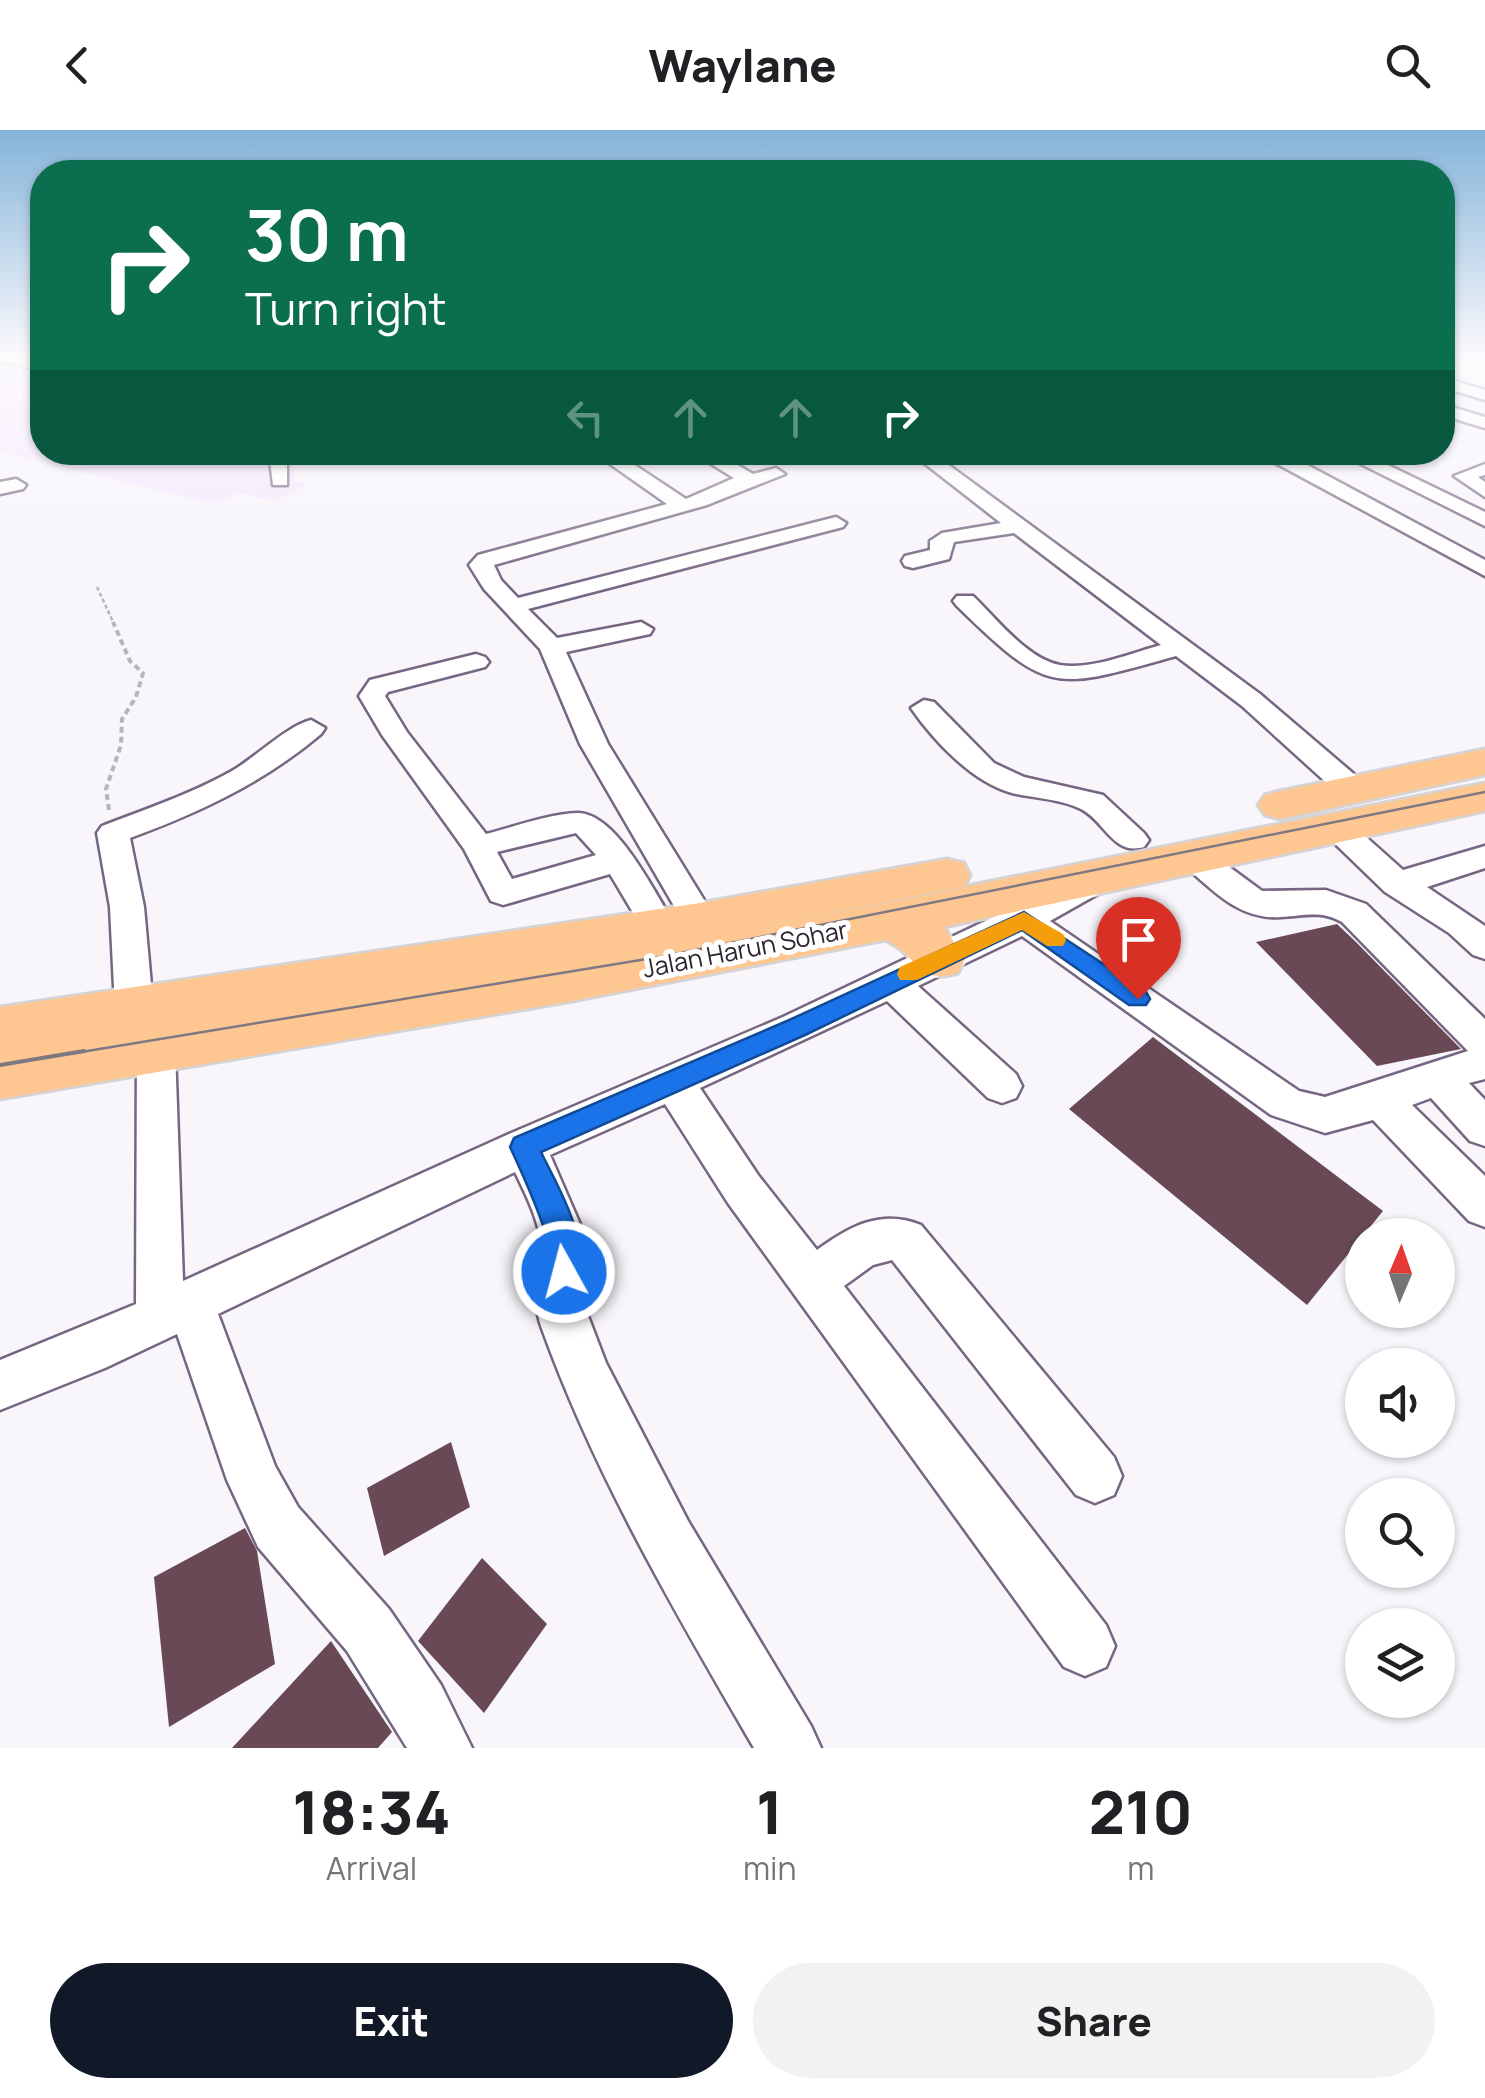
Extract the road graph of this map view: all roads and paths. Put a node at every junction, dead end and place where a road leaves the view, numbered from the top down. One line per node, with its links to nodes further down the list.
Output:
1 (279, 465): 10 (street)
2 (622, 465): 12 (street)
3 (724, 465): 9 (street)
4 (937, 465): 15 (street)
5 (1294, 465): 18 (street)
6 (1373, 465): 13 (street)
7 (1483, 469): 11 (street)
8 (776, 474): 9 (street)
9 (749, 479): 12 (street)
10 (280, 481)
11 (1485, 491)
12 (683, 506): 16 (street)
13 (1485, 520)
14 (836, 523): 19 (street)
15 (1020, 526): 17 (street); 25 (street)
16 (596, 531): 19 (street); 22 (street)
17 (914, 561)
18 (1485, 569)
19 (637, 576): 22 (street)
20 (96, 587): 31 (path)
21 (965, 601): 25 (street)
22 (512, 606): 24 (street)
23 (642, 629): 24 (street)
24 (550, 647): 40 (street)
25 (1178, 648): 32 (street)
26 (476, 662): 33 (street)
27 (924, 708): 35 (street)
28 (311, 728): 31 (street)
29 (1485, 762): 32 (highway, Jalan Harun Sohar)
30 (1485, 797): 32 (highway, Jalan Harun Sohar)
31 (113, 833): 44 (street)
32 (1363, 842): 34 (street); 35 (highway, Jalan Harun Sohar); 37 (highway, Jalan Harun Sohar); 41 (street)
33 (478, 846): 36 (street); 36 (street)
34 (1485, 857)
35 (1118, 858): 37 (highway, Jalan Harun Sohar); 38 (street); 39 (highway, Jalan Harun Sohar); 40 (highway, Jalan Harun Sohar)
36 (618, 860): 40 (street)
37 (1198, 860): 46 (street)
38 (1024, 920): 42 (street); 52 (street)
39 (888, 921): 42 (highway); 44 (highway, Jalan Harun Sohar)
40 (679, 924): 44 (highway, Jalan Harun Sohar)
41 (1477, 930)
42 (940, 959): 43 (street)
43 (890, 982): 50 (street); 51 (street)
44 (145, 1028): 45 (highway, Jalan Harun Sohar); 48 (highway, Jalan Harun Sohar); 57 (street)
45 (0, 1029)
46 (1485, 1043)
47 (1485, 1064): 49 (street)
48 (0, 1074)
49 (1436, 1076): 52 (street); 53 (street)
50 (674, 1083): 54 (street); 56 (street)
51 (1002, 1086)
52 (1380, 1100): 55 (street)
53 (1485, 1128)
54 (524, 1147): 57 (street); 62 (street)
55 (1485, 1206)
56 (812, 1281): 59 (street); 60 (street)
57 (175, 1310): 58 (street); 61 (street)
58 (0, 1385)
59 (1095, 1476)
60 (1085, 1646)
61 (440, 1748)
62 (789, 1748)

